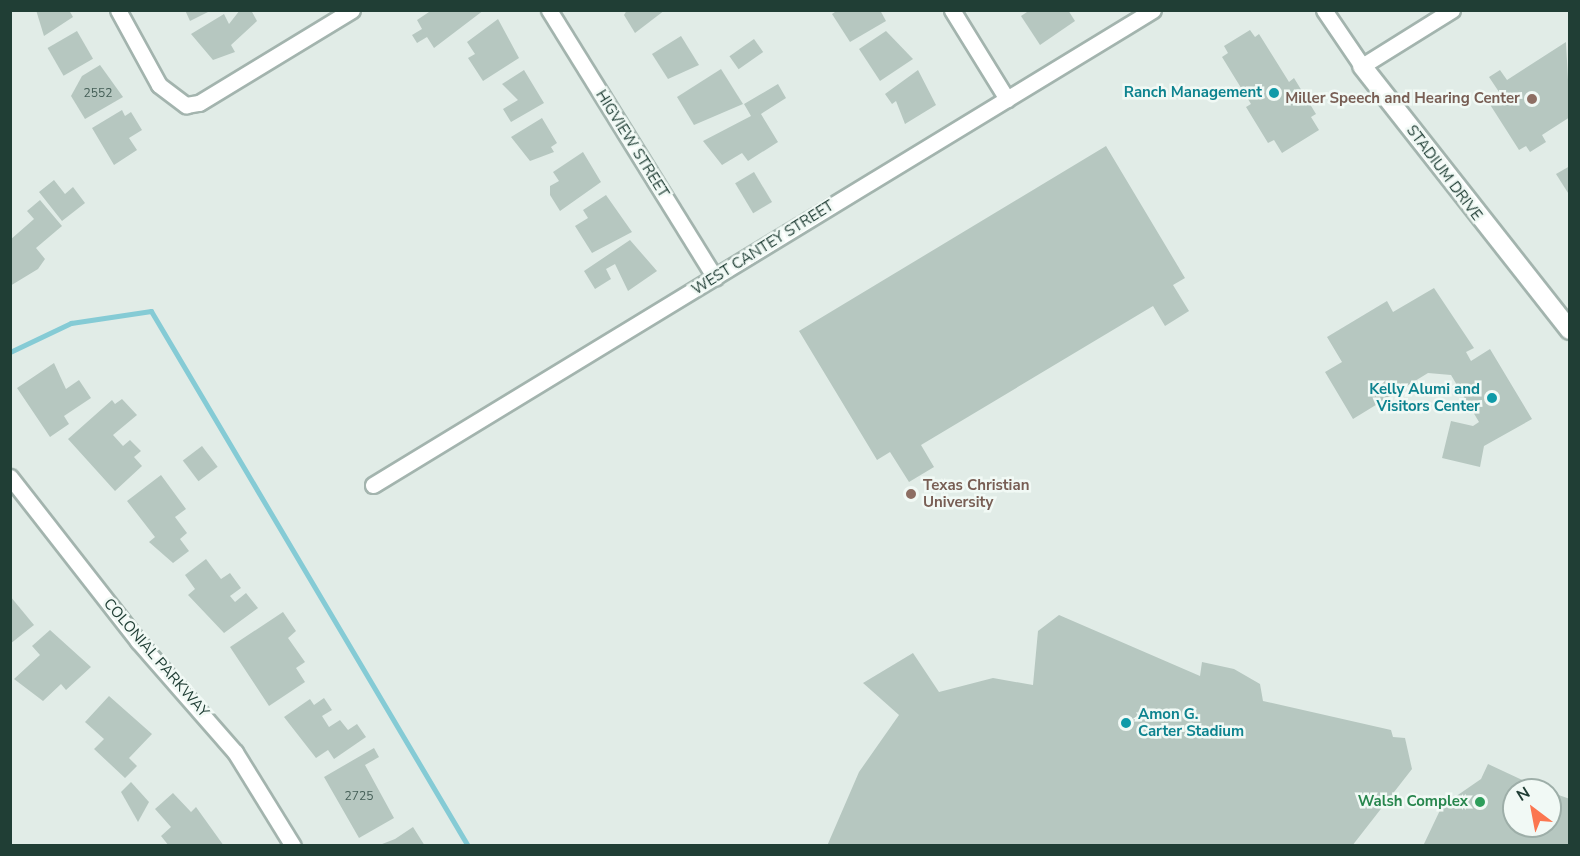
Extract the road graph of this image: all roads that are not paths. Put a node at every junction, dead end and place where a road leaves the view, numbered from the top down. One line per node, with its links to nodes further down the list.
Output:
1 (118, 10): 2 (street)
2 (352, 10)
3 (549, 10): 10 (street, HIGVIEW STREET)
4 (952, 10): 9 (street)
5 (1153, 10): 9 (street, WEST CANTEY STREET)
6 (1324, 10): 8 (street, STADIUM DRIVE)
7 (1452, 10): 8 (street)
8 (1362, 66): 11 (street, STADIUM DRIVE)
9 (1007, 99): 10 (street, WEST CANTEY STREET)
10 (715, 278): 13 (street, WEST CANTEY STREET)
11 (1569, 330)
12 (10, 477): 14 (street, COLONIAL PARKWAY)
13 (373, 485)
14 (294, 846)

